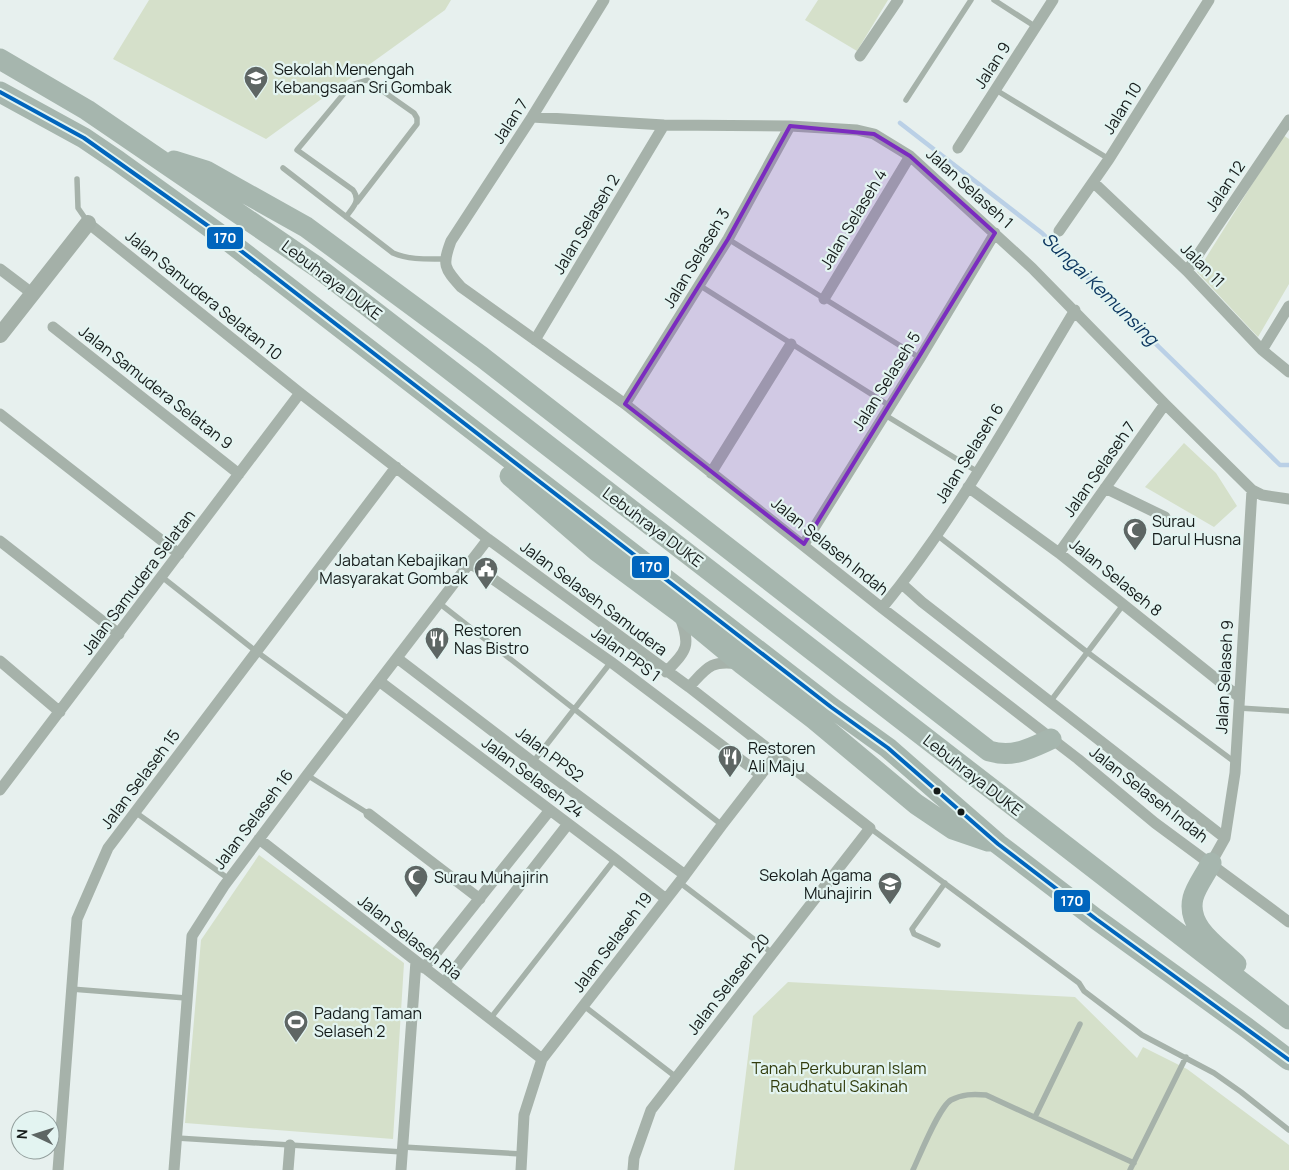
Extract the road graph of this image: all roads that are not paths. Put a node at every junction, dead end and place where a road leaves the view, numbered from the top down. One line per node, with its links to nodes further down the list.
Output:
1 (604, 0): 13 (street, Jalan 7)
2 (898, 0): 8 (street)
3 (971, 0): 12 (lane)
4 (994, 0): 7 (lane)
5 (1053, 0): 7 (street, Jalan 9)
6 (1209, 0): 20 (street, Jalan 10)
7 (1036, 27): 10 (street, Jalan 9)
8 (860, 56)
9 (0, 59): 19 (highway, Lebuhraya DUKE)
10 (996, 90): 17 (street, Jalan 9); 20 (lane)
11 (0, 92): 44 (highway, Lebuhraya DUKE)
12 (906, 100)
13 (532, 117): 15 (street, Jalan Selaseh 1); 30 (street, Jalan 7)
14 (1288, 123): 32 (street, Jalan 12)
15 (664, 125): 16 (street, Jalan Selaseh 1); 40 (street, Jalan Selaseh 2)
16 (790, 126): 18 (street, Jalan Selaseh 1); 29 (street, Jalan Selaseh 3)
17 (958, 148)
18 (910, 156): 28 (street, Jalan Selaseh 1); 35 (street, Jalan Selaseh 4)
19 (159, 158): 89 (highway); 122 (highway, Lebuhraya DUKE)
20 (1108, 158): 23 (street, Jalan 10)
21 (283, 168): 25 (lane)
22 (77, 179): 26 (lane)
23 (1093, 182): 27 (street, Jalan 10); 32 (street, Jalan 11)
24 (357, 202): 24 (lane); 25 (lane)
25 (346, 217): 30 (lane)
26 (88, 223): 34 (street); 46 (street, Jalan Samudera Selatan 10)
27 (1059, 231)
28 (995, 233): 37 (street, Jalan Selaseh 1); 43 (street, Jalan Selaseh 5)
29 (728, 239): 33 (street, Jalan Selaseh 3); 35 (lane)
30 (444, 259): 40 (street, Jalan Selaseh Indah)
31 (0, 269): 34 (street)
32 (1187, 272): 42 (street, Jalan 11)
33 (699, 284): 41 (lane); 47 (street, Jalan Selaseh 3)
34 (33, 294): 39 (street)
35 (824, 298): 43 (lane)
36 (1289, 306): 42 (street)
37 (1075, 310): 48 (street, Jalan Selaseh 1); 52 (street, Jalan Selaseh 6)
38 (53, 327): 54 (street, Jalan Samudera Selatan 9)
39 (0, 335)
40 (535, 340): 47 (street, Jalan Selaseh Indah)
41 (791, 344): 49 (lane); 53 (street)
42 (1262, 350): 45 (street, Jalan 11)
43 (920, 358): 49 (street, Jalan Selaseh 5)
44 (392, 368): 72 (highway); 104 (highway, Lebuhraya DUKE)
45 (1289, 372)
46 (300, 393): 51 (street, Jalan Selaseh Samudera); 54 (street, Jalan Samudera Selatan)
47 (625, 404): 53 (street, Jalan Selaseh Indah)
48 (1165, 404): 56 (street, Jalan Selaseh 7); 57 (street, Jalan Selaseh 1)
49 (888, 411): 52 (lane); 63 (street, Jalan Selaseh 5)
50 (0, 414): 65 (street)
51 (396, 467): 61 (street, Jalan Selaseh Samudera); 74 (street, Jalan Selaseh 15)
52 (978, 472): 55 (street, Jalan Selaseh 6)
53 (711, 473): 63 (street, Jalan Selaseh Indah)
54 (240, 474): 65 (street, Jalan Samudera Selatan)
55 (968, 487): 60 (street, Jalan Selaseh 6); 64 (street, Jalan Selaseh 8)
56 (1105, 488): 59 (street); 64 (street, Jalan Selaseh 7)
57 (1252, 490): 58 (street, Jalan Selaseh 1); 84 (street, Jalan Selaseh 9)
58 (1289, 499)
59 (1164, 518)
60 (937, 535): 68 (street, Jalan Selaseh 6); 75 (lane)
61 (488, 539): 66 (street, Jalan Selaseh 16); 80 (street, Jalan Selaseh Samudera)
62 (0, 541): 73 (street)
63 (804, 544): 71 (street, Jalan Selaseh Indah)
64 (1059, 553): 70 (street, Jalan Selaseh 8)
65 (179, 554): 67 (street, Jalan Samudera Selatan)
66 (470, 563): 69 (street, Jalan Selaseh 16); 78 (street, Jalan PPS 1)
67 (162, 577): 73 (street, Jalan Samudera Selatan); 74 (lane)
68 (902, 584): 71 (street, Jalan Selaseh 6); 83 (street, Jalan Selaseh Indah)
69 (439, 604): 76 (street, Jalan Selaseh 16); 85 (lane)
70 (1123, 605): 75 (lane); 84 (street, Jalan Selaseh 8)
71 (882, 608): 89 (street, Jalan Selaseh Indah)
72 (678, 611): 79 (highway); 80 (street)
73 (119, 634): 87 (street, Jalan Samudera Selatan)
74 (257, 652): 88 (lane); 97 (street, Jalan Selaseh 15)
75 (1087, 652): 83 (lane); 92 (lane)
76 (397, 658): 81 (street, Jalan Selaseh 16); 91 (street, Jalan PPS2)
77 (0, 661): 87 (street)
78 (611, 662): 85 (lane); 94 (street, Jalan PPS 1)
79 (742, 664): 82 (street); 104 (highway)
80 (666, 672): 82 (street, Jalan Selaseh Samudera)
81 (379, 681): 88 (street, Jalan Selaseh 16); 96 (street, Jalan Selaseh 24)
82 (689, 687): 90 (street, Jalan Selaseh Samudera)
83 (1050, 702): 102 (street, Jalan Selaseh Indah)
84 (1239, 702): 86 (lane); 92 (street, Jalan Selaseh 9)
85 (574, 709): 91 (lane); 100 (lane)
86 (1289, 711)
87 (60, 712): 95 (street, Jalan Samudera Selatan)
88 (350, 720): 93 (street, Jalan Selaseh 16)
89 (1051, 739): 106 (street, Jalan Selaseh Indah)
90 (777, 754): 94 (street, Jalan Selaseh 19); 101 (street, Jalan Selaseh Samudera)
91 (533, 762): 108 (street, Jalan PPS2)
92 (1236, 763): 102 (street, Jalan Selaseh 9)
93 (307, 775): 98 (lane); 103 (street, Jalan Selaseh 16)
94 (760, 775): 100 (street, Jalan Selaseh 19)
95 (0, 789)
96 (550, 810): 99 (street, Jalan Selaseh 24); 110 (street)
97 (135, 812): 107 (lane); 117 (street, Jalan Selaseh 15)
98 (369, 814): 110 (street)
99 (568, 824): 105 (street, Jalan Selaseh 24); 116 (street)
100 (722, 825): 108 (street, Jalan Selaseh 19)
101 (870, 828): 109 (lane); 114 (street, Jalan Selaseh 20)
102 (1225, 838): 106 (street, Jalan Selaseh 9)
103 (259, 839): 107 (street, Jalan Selaseh 16); 115 (street, Jalan Selaseh Ria)
104 (998, 844): 126 (highway, Lebuhraya DUKE)
105 (615, 859): 111 (street, Jalan Selaseh 24); 121 (lane)
106 (1211, 863): 112 (street, Jalan Selaseh Indah); 120 (highway)
107 (229, 879): 118 (street, Jalan Selaseh 16)
108 (682, 879): 111 (street, Jalan Selaseh 19); 114 (lane)
109 (945, 883): 113 (lane); 124 (lane)
110 (480, 899): 115 (street)
111 (666, 899): 119 (street, Jalan Selaseh 19)
112 (1289, 922)
113 (938, 945)
114 (772, 953): 127 (street, Jalan Selaseh 20)
115 (420, 965): 116 (street, Jalan Selaseh Ria); 132 (street)
116 (444, 983): 121 (street, Jalan Selaseh Ria)
117 (71, 989): 118 (lane); 135 (street, Jalan Selaseh 15)
118 (186, 998): 130 (street, Jalan Selaseh 16)
119 (584, 1006): 125 (street, Jalan Selaseh 19); 127 (lane)
120 (1289, 1015)
121 (490, 1019): 125 (street, Jalan Selaseh Ria)
122 (1289, 1019)
123 (1080, 1024): 128 (lane)
124 (1186, 1057): 129 (lane); 134 (lane)
125 (542, 1059): 133 (street, Jalan Selaseh 19)
126 (1289, 1060)
127 (676, 1077): 140 (street, Jalan Selaseh 20)
128 (1035, 1118): 134 (lane); 141 (lane)
129 (1289, 1130)
130 (177, 1138): 131 (lane); 136 (street, Jalan Selaseh 16)
131 (290, 1145): 132 (lane); 137 (street)
132 (403, 1150): 133 (lane); 138 (street)
133 (522, 1154): 139 (street, Jalan Selaseh 19)
134 (1134, 1163): 142 (lane)
135 (58, 1170)
136 (174, 1170)
137 (288, 1170)
138 (401, 1170)
139 (521, 1170)
140 (634, 1170)
141 (913, 1170)
142 (1130, 1170)

